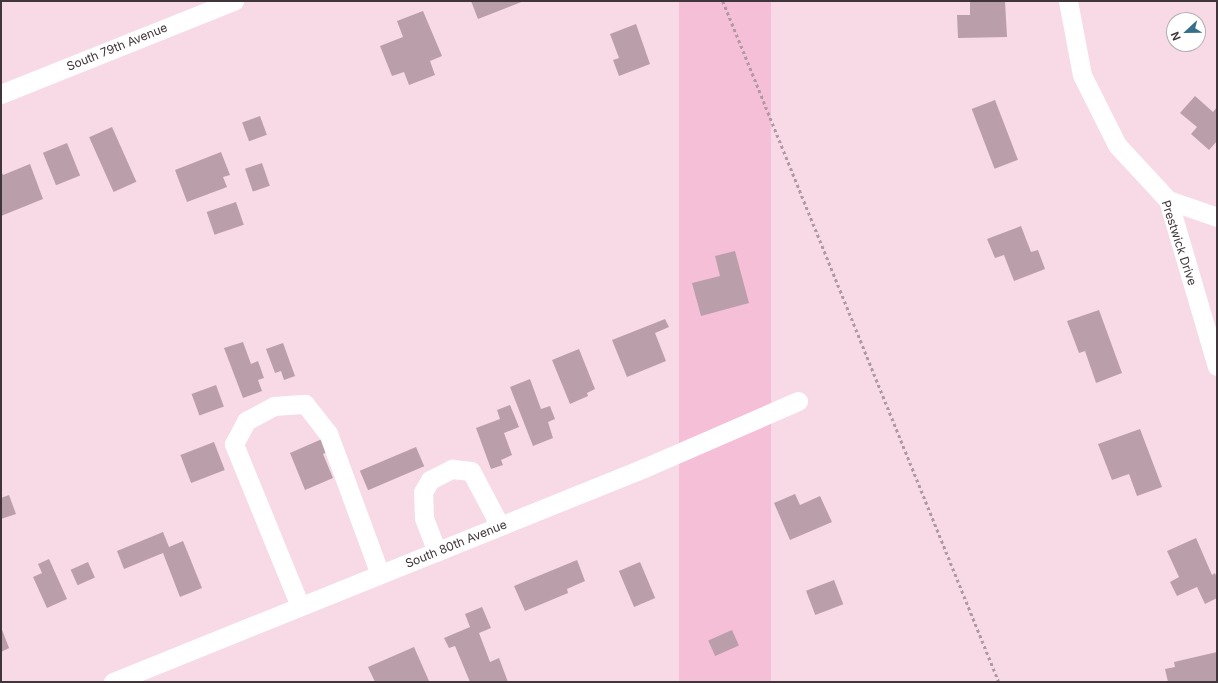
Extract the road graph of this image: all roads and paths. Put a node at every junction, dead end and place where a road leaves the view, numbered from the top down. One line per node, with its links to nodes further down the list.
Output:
1 (234, 1): 4 (street, South 79th Avenue)
2 (723, 1): 14 (path)
3 (1068, 1): 5 (street, Prestwick Drive)
4 (1, 94)
5 (1168, 200): 6 (street); 7 (street, Prestwick Drive)
6 (1217, 217)
7 (1217, 366)
8 (798, 401): 9 (street, South 80th Avenue)
9 (500, 526): 10 (street, South 80th Avenue); 10 (street)
10 (437, 552): 11 (street, South 80th Avenue)
11 (380, 574): 12 (street, South 80th Avenue); 12 (street)
12 (300, 606): 13 (street, South 80th Avenue)
13 (113, 682)
14 (999, 682)

